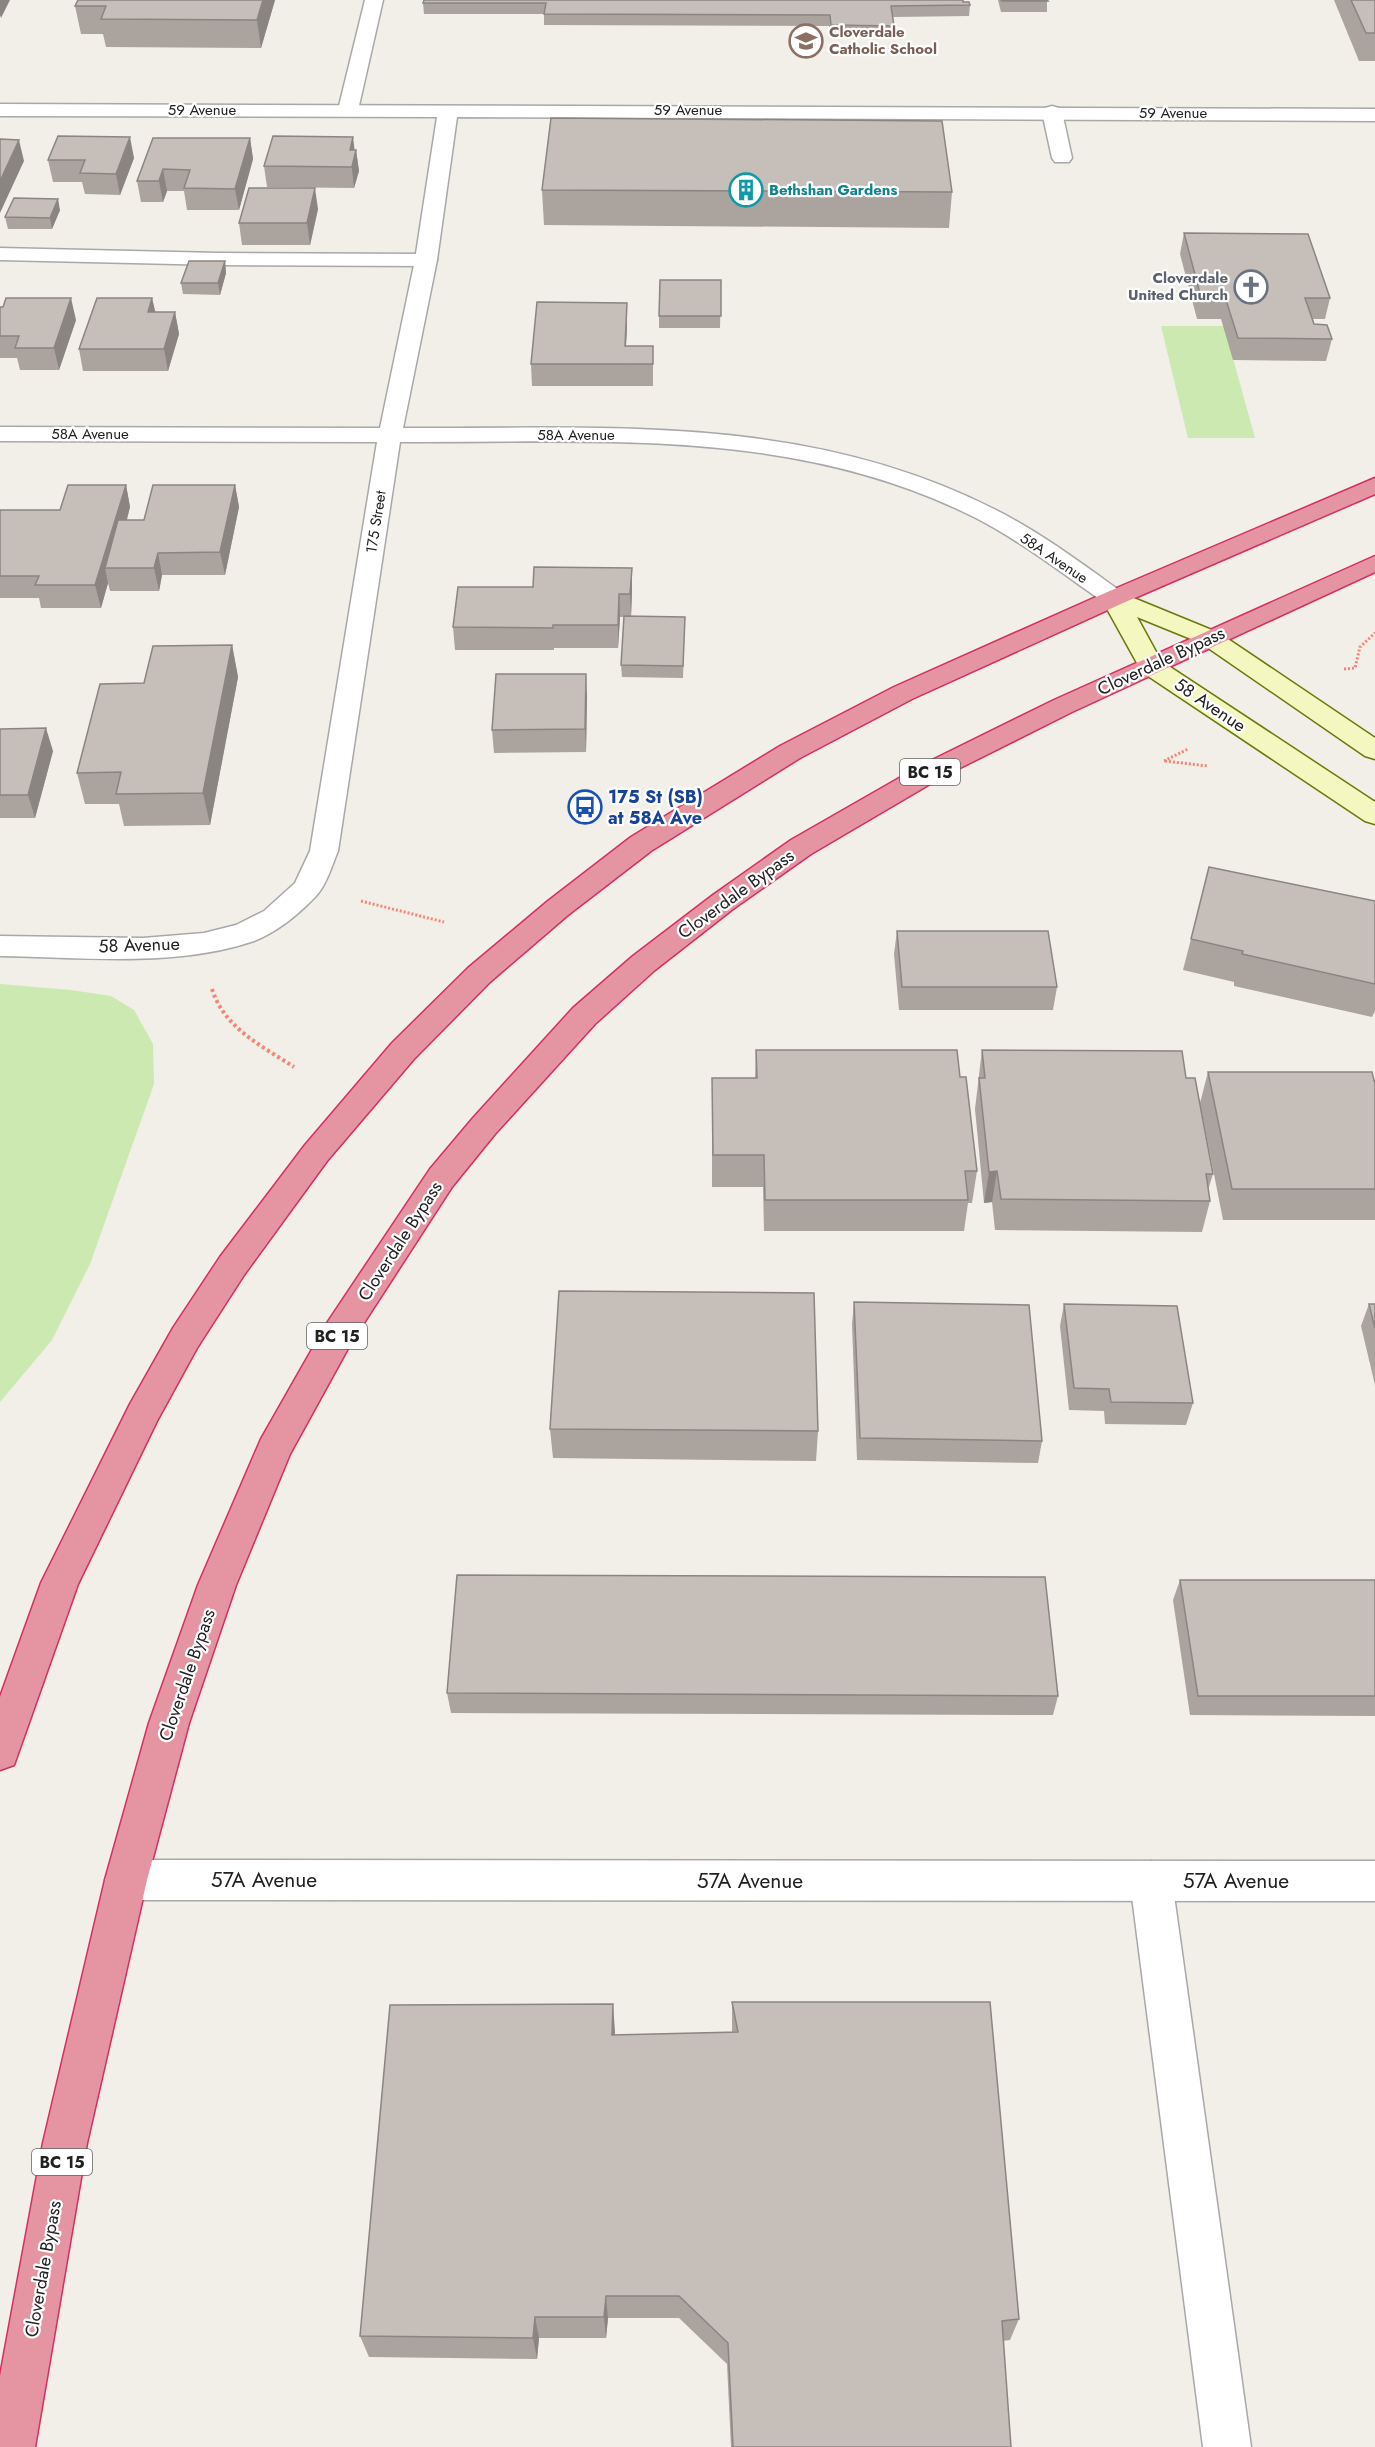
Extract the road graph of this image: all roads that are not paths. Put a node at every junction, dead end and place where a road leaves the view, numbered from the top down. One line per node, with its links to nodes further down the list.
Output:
1 (374, 0): 3 (street)
2 (0, 110): 3 (street, 59 Avenue)
3 (348, 110): 4 (street, 59 Avenue)
4 (448, 110): 5 (street, 59 Avenue); 9 (street, 175 Street)
5 (1052, 112): 6 (street, 59 Avenue); 7 (street)
6 (1375, 115)
7 (1062, 158)
8 (0, 254): 9 (street)
9 (426, 260): 11 (street, 175 Street)
10 (0, 434): 11 (street, 58A Avenue)
11 (390, 434): 14 (street, 58A Avenue); 19 (street, 175 Street)
12 (1375, 485): 14 (highway)
13 (1375, 563): 15 (highway, Cloverdale Bypass / BC 15)
14 (1114, 598): 15 (street); 16 (street, 58 Avenue); 21 (highway)
15 (1210, 638): 16 (highway, Cloverdale Bypass / BC 15); 17 (street)
16 (1151, 666): 18 (street, 58 Avenue); 22 (highway, Cloverdale Bypass / BC 15)
17 (1375, 750)
18 (1375, 815)
19 (273, 918): 20 (street, 58 Avenue)
20 (0, 946)
21 (0, 1752)
22 (126, 1880): 23 (street, 57A Avenue); 25 (highway, Cloverdale Bypass / BC 15)
23 (1151, 1881): 24 (street, 57A Avenue); 26 (street)
24 (1375, 1881)
25 (10, 2447)
26 (1227, 2447)

